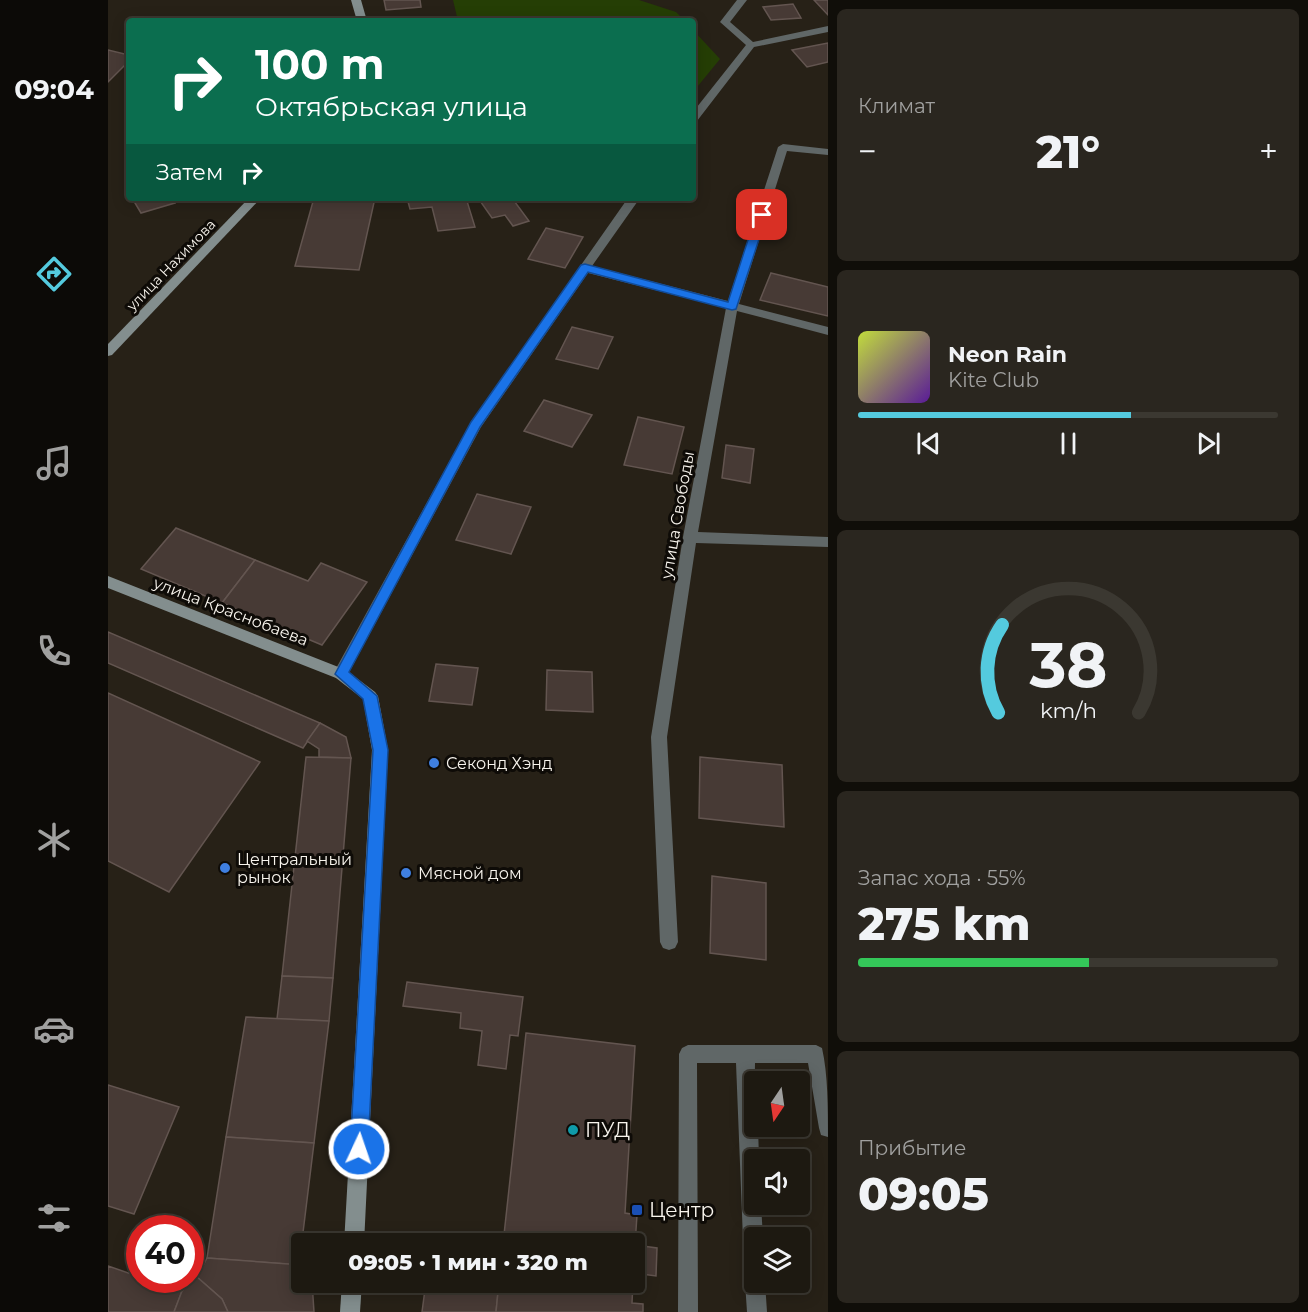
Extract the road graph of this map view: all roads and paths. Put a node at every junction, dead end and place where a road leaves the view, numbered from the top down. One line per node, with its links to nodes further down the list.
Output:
1 (356, 0): 3 (street)
2 (742, 0): 5 (street)
3 (361, 18)
4 (828, 29): 5 (street)
5 (751, 45): 6 (street)
6 (696, 115)
7 (828, 152): 11 (street, улица Свободы)
8 (252, 201): 13 (street, улица Нахимова)
9 (632, 201): 10 (street)
10 (585, 268): 11 (street); 17 (street)
11 (732, 306): 12 (street); 14 (street, улица Свободы)
12 (828, 331)
13 (108, 352)
14 (690, 537): 15 (street); 18 (street, улица Свободы)
15 (828, 542)
16 (108, 582): 17 (street, улица Краснобаева)
17 (341, 674): 22 (street, улица Краснобаева)
18 (669, 942)
19 (745, 1054): 20 (street); 21 (street); 26 (street)
20 (828, 1128)
21 (752, 1227)
22 (355, 1233)
23 (351, 1293): 25 (street)
24 (756, 1293): 27 (street)
25 (350, 1312)
26 (688, 1312)
27 (757, 1312)

